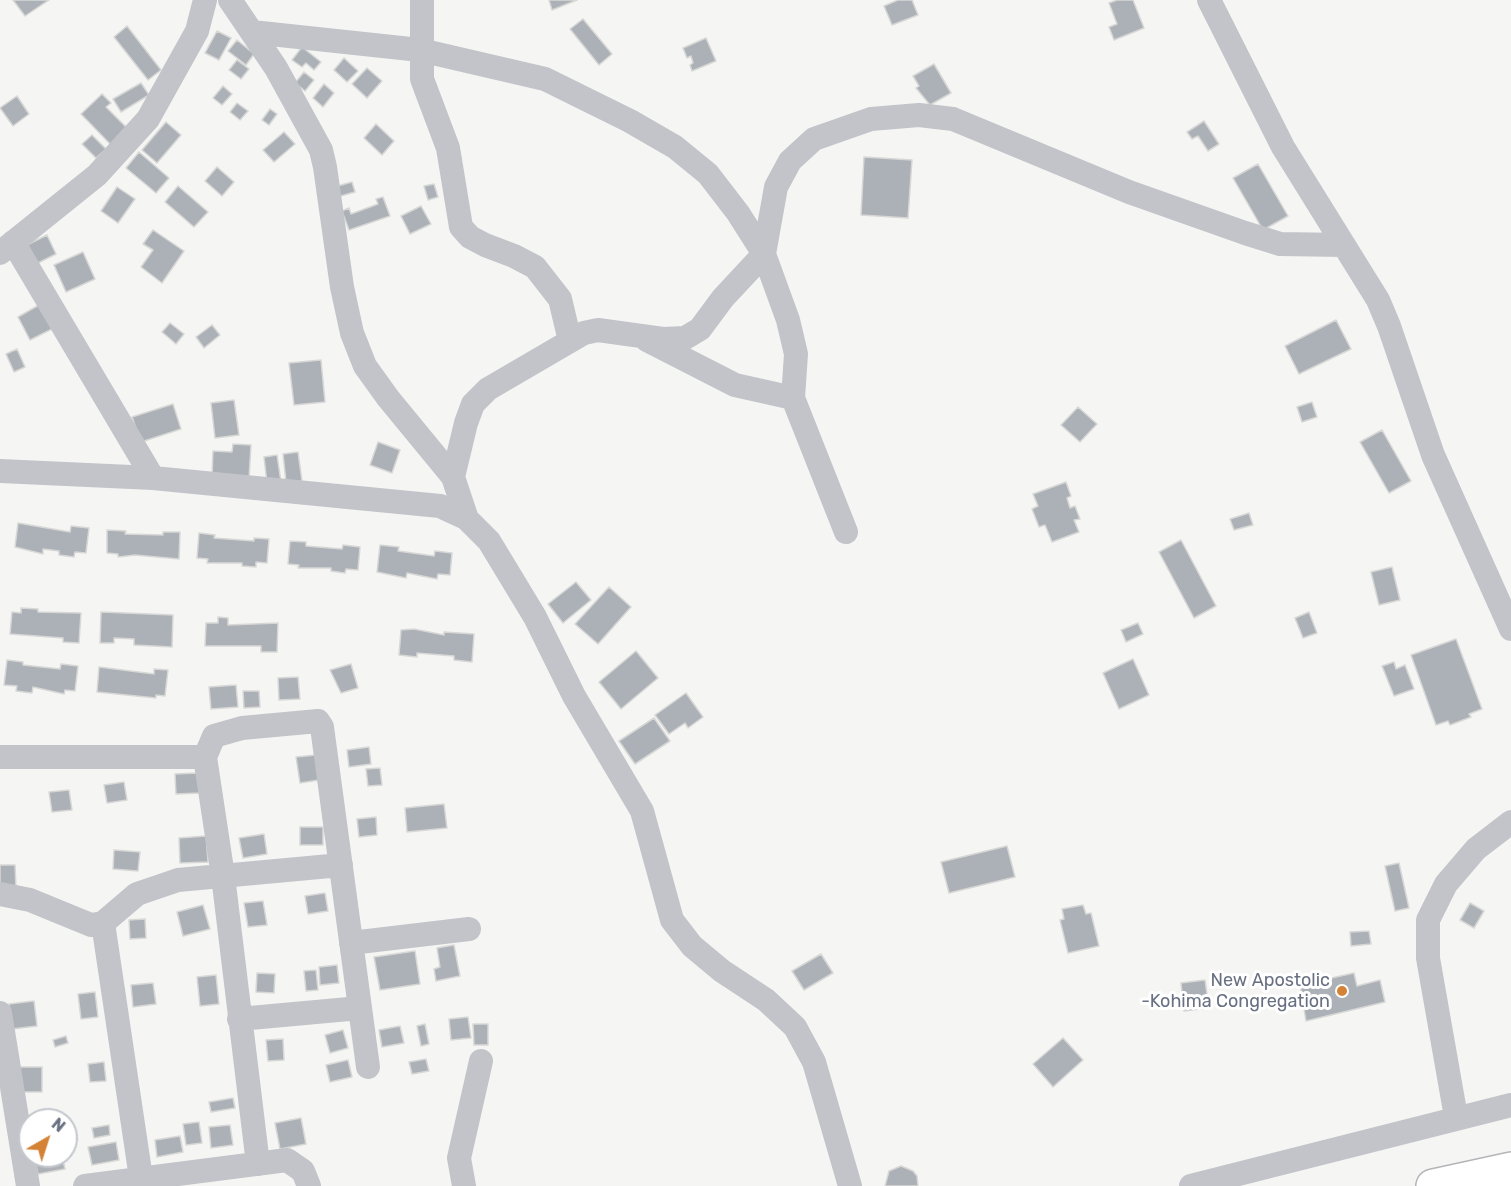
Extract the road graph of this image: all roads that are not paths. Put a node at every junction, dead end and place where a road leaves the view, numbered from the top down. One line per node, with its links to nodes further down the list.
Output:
1 (205, 0): 8 (street)
2 (230, 0): 5 (street)
3 (422, 0): 6 (street)
4 (1209, 0): 7 (street)
5 (252, 32): 6 (street); 14 (street)
6 (420, 50): 9 (street); 11 (street)
7 (1344, 245): 9 (street); 18 (street)
8 (7, 247): 15 (street)
9 (764, 254): 10 (street); 12 (street)
10 (637, 335): 11 (street); 12 (street)
11 (570, 340): 14 (street)
12 (793, 398): 17 (street)
13 (0, 471): 15 (street)
14 (453, 477): 16 (street)
15 (153, 478): 16 (street)
16 (467, 519): 42 (street)
17 (846, 532)
18 (1511, 629)
19 (0, 756): 20 (street)
20 (205, 757): 22 (street); 23 (street)
21 (1511, 822): 34 (street)
22 (341, 865): 23 (street); 27 (street)
23 (223, 876): 25 (street); 30 (street)
24 (0, 894): 25 (street)
25 (103, 923): 37 (street)
26 (469, 929): 27 (street)
27 (351, 943): 28 (street)
28 (360, 1008): 30 (street); 32 (street)
29 (0, 1013): 38 (street)
30 (239, 1018): 35 (street)
31 (481, 1061): 41 (street)
32 (368, 1067)
33 (1511, 1105): 34 (street)
34 (1456, 1117): 43 (street)
35 (258, 1164): 37 (street); 40 (street)
36 (1511, 1169): 44 (highway)
37 (141, 1178): 39 (street)
38 (28, 1186)
39 (85, 1186)
40 (309, 1186)
41 (464, 1186)
42 (850, 1186)
43 (1191, 1186)
44 (1433, 1186)

